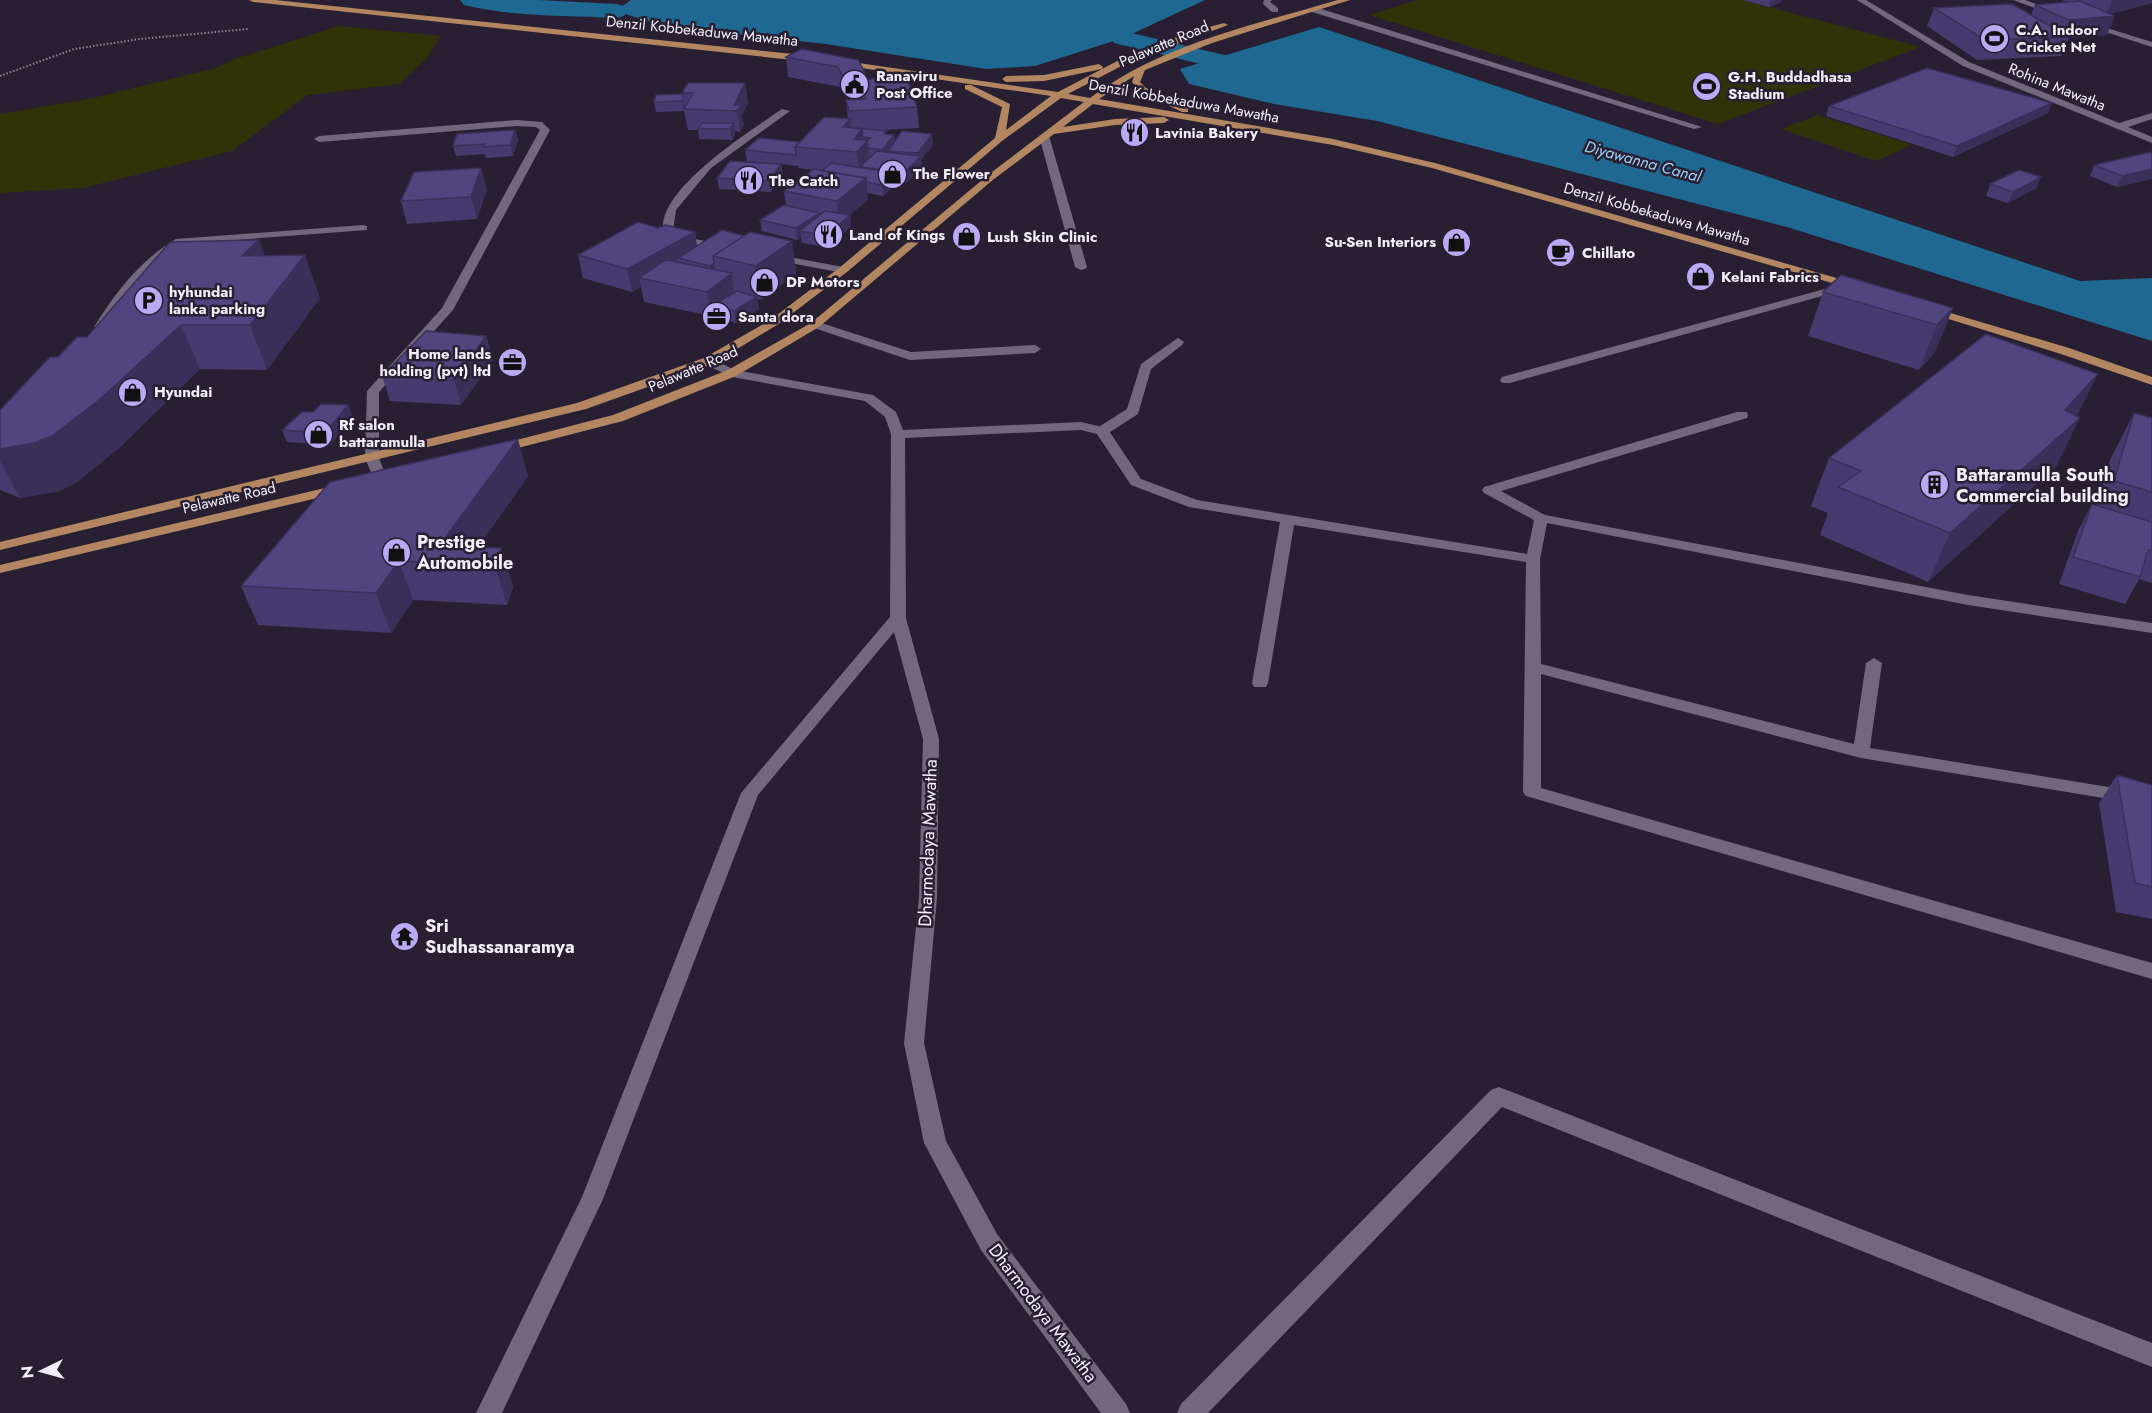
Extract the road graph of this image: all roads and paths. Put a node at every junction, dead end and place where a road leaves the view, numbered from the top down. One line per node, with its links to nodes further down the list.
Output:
1 (253, 0): 15 (main road, Denzil Kobbekaduwa Mawatha)
2 (1268, 0): 7 (street)
3 (1346, 0): 8 (main road, Pelawatte Road)
4 (1861, 0): 27 (street, Rohina Mawatha)
5 (2017, 0): 10 (street)
6 (1286, 7): 7 (main road)
7 (1275, 10): 9 (main road)
8 (1315, 10): 18 (main road, Pelawatte Road); 26 (street)
9 (1264, 13)
10 (2062, 15)
11 (2073, 19): 14 (street)
12 (1232, 22): 16 (main road, Pelawatte Road)
13 (248, 28): 19 (path)
14 (2152, 45)
15 (823, 60)
16 (1123, 61): 20 (main road); 21 (main road, Pelawatte Road)
17 (834, 62): 20 (main road, Denzil Kobbekaduwa Mawatha)
18 (1144, 67): 22 (main road, Pelawatte Road); 25 (main road)
19 (0, 76)
20 (951, 78): 21 (main road, Denzil Kobbekaduwa Mawatha); 29 (main road)
21 (1059, 95): 22 (main road, Denzil Kobbekaduwa Mawatha); 29 (main road, Pelawatte Road)
22 (1090, 101): 25 (main road, Denzil Kobbekaduwa Mawatha); 28 (main road, Pelawatte Road)
23 (785, 111): 33 (street)
24 (2152, 117): 27 (street)
25 (1201, 118): 28 (main road); 37 (main road, Denzil Kobbekaduwa Mawatha)
26 (1697, 127)
27 (2117, 127): 31 (street, Rohina Mawatha)
28 (1047, 134): 35 (street); 40 (main road, Pelawatte Road)
29 (999, 139): 36 (main road, Pelawatte Road)
30 (319, 140): 52 (street)
31 (2152, 140)
32 (363, 228): 41 (street)
33 (740, 251)
34 (763, 255): 36 (street)
35 (1081, 267)
36 (843, 270): 44 (main road, Pelawatte Road)
37 (1850, 285): 38 (main road, Denzil Kobbekaduwa Mawatha); 46 (street)
38 (1872, 292)
39 (1918, 306): 47 (main road)
40 (815, 325): 43 (street); 45 (main road, Pelawatte Road)
41 (91, 342)
42 (1178, 342): 49 (street)
43 (1035, 349)
44 (708, 361): 45 (street); 52 (main road, Pelawatte Road)
45 (732, 373): 50 (street); 51 (main road, Pelawatte Road)
46 (1506, 380)
47 (2152, 381)
48 (1742, 414): 54 (street)
49 (1102, 431): 50 (street); 55 (street)
50 (898, 434): 59 (street, Dharmodaya Mawatha)
51 (482, 453)
52 (372, 458): 53 (street); 56 (main road, Pelawatte Road)
53 (374, 481): 58 (main road, Pelawatte Road)
54 (1541, 518): 57 (street); 60 (street)
55 (1288, 519): 57 (street); 63 (street)
56 (0, 546)
57 (1533, 559): 62 (street)
58 (0, 569)
59 (898, 618): 68 (street); 69 (street, Dharmodaya Mawatha)
60 (2152, 628)
61 (1874, 663): 64 (street)
62 (1533, 667): 64 (street); 66 (street)
63 (1260, 683)
64 (1861, 752): 65 (street)
65 (2152, 796)
66 (2152, 971)
67 (2152, 1355): 70 (street)
68 (489, 1413)
69 (1117, 1413)
70 (1190, 1413)

